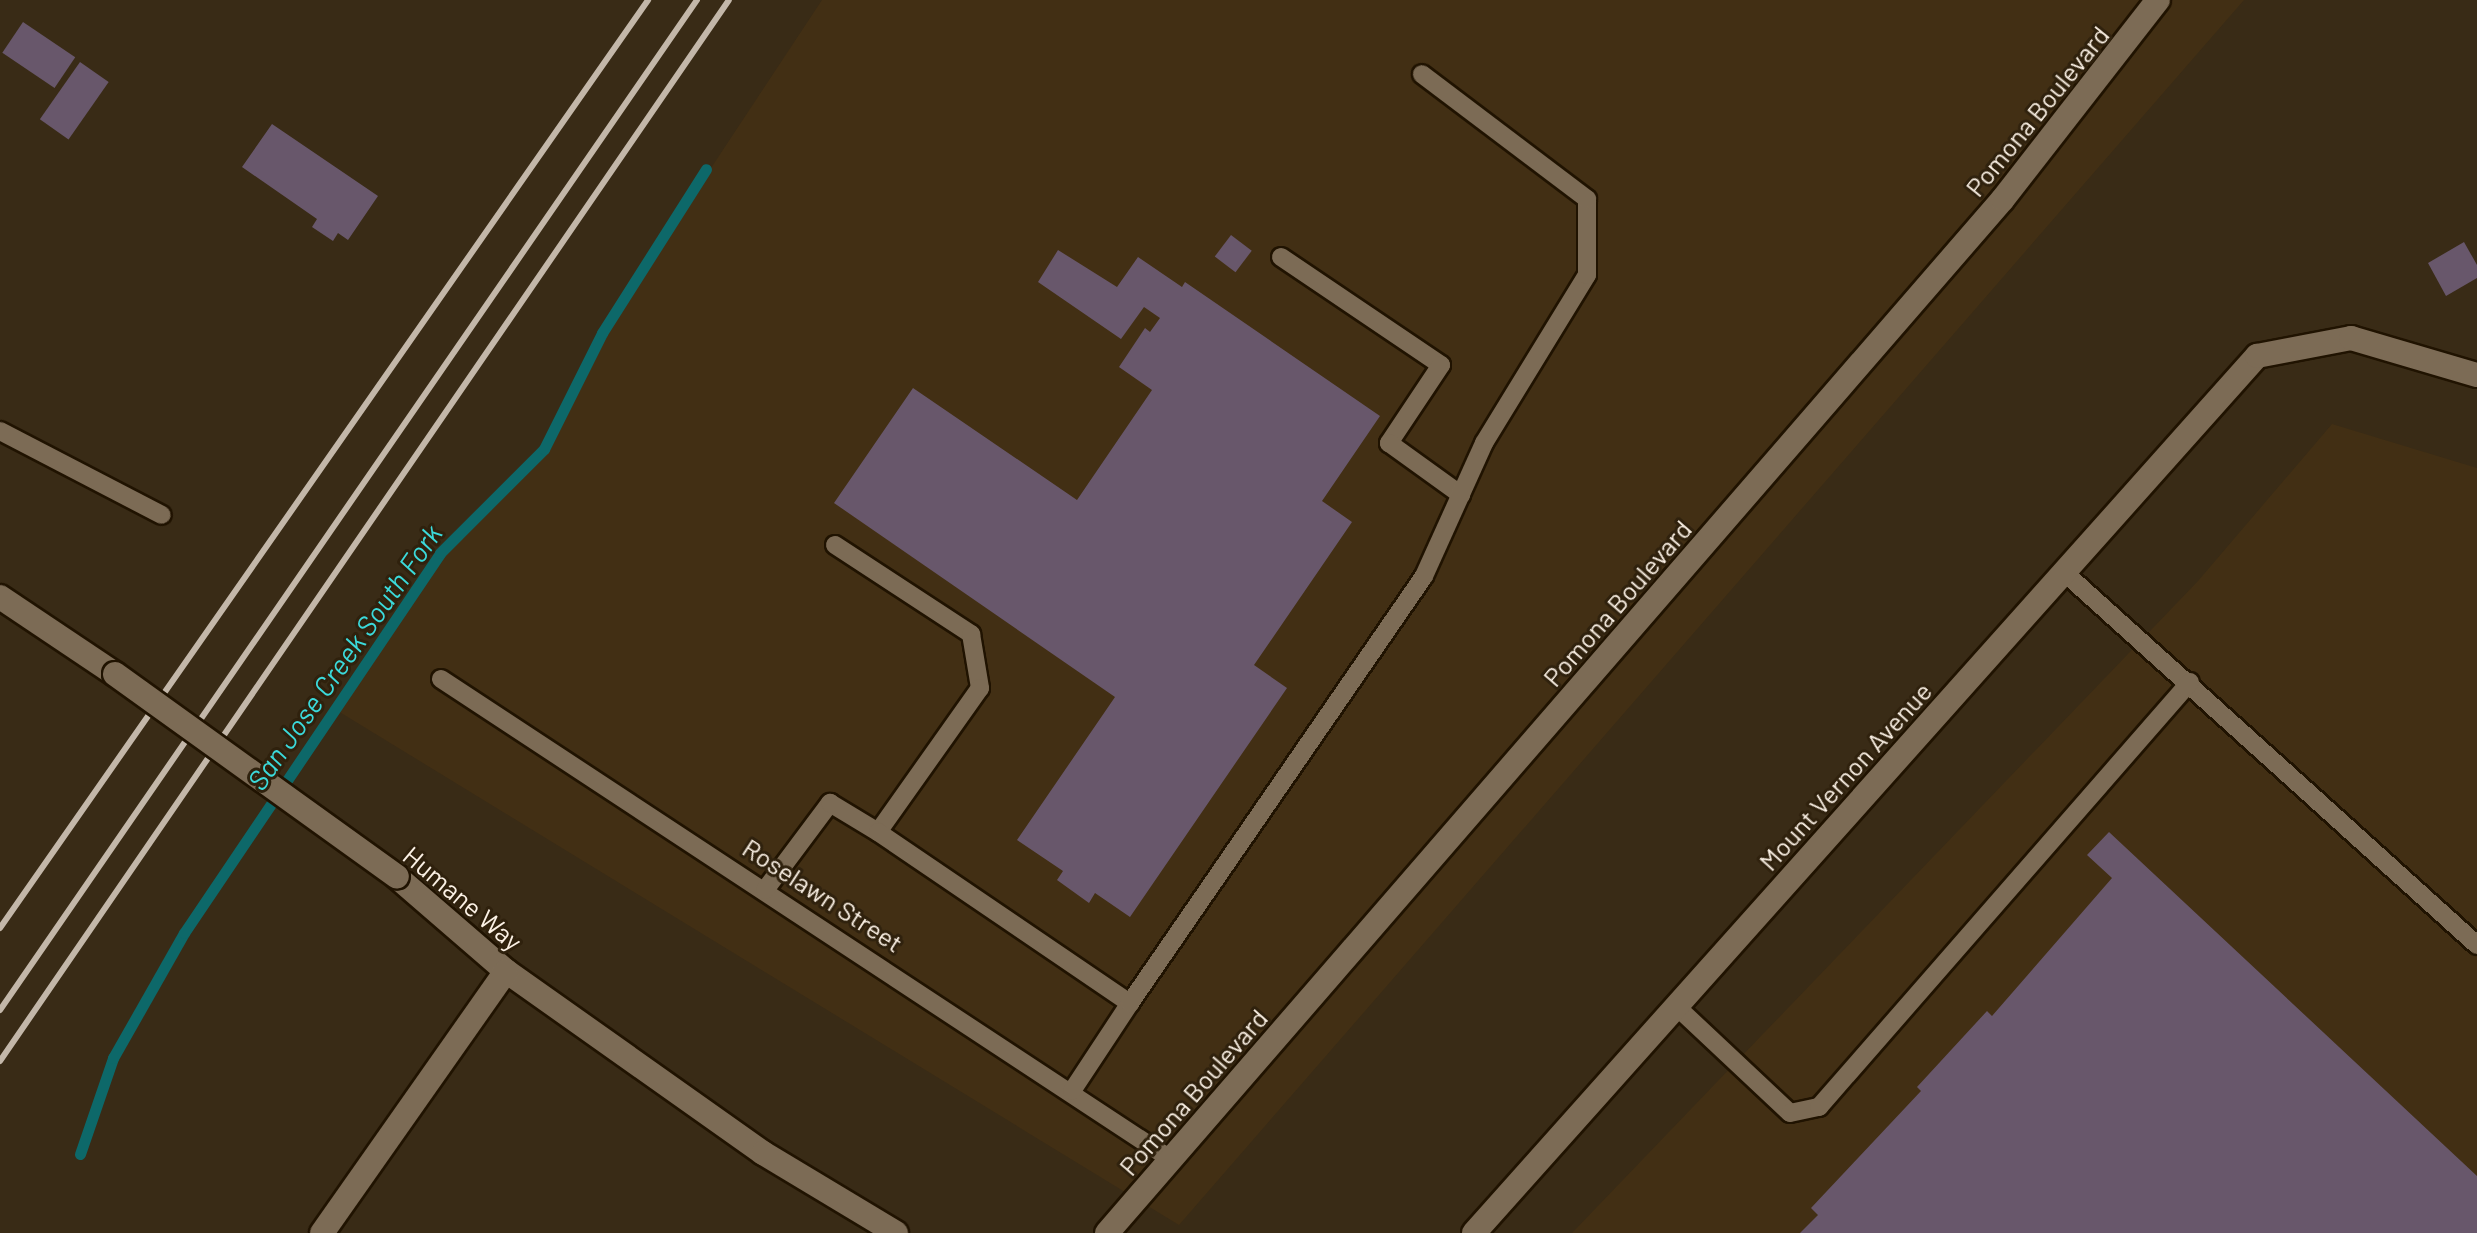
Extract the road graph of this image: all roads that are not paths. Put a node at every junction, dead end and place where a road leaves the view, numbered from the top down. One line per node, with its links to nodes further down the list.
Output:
1 (2158, 0): 20 (street, Pomona Boulevard)
2 (1422, 74): 6 (lane)
3 (1281, 257): 6 (lane)
4 (2477, 375): 9 (street, Mount Vernon Avenue)
5 (0, 431): 7 (lane)
6 (1461, 495): 17 (lane)
7 (162, 515)
8 (835, 545): 13 (lane)
9 (2065, 573): 12 (lane); 18 (street, Mount Vernon Avenue)
10 (0, 597): 16 (street, Humane Way, bridge)
11 (441, 679): 14 (lane, Roselawn Street)
12 (2190, 682): 15 (lane); 18 (lane)
13 (878, 832): 14 (lane); 17 (lane)
14 (765, 890): 19 (lane, Roselawn Street)
15 (2477, 945)
16 (506, 971): 22 (street); 23 (street, Humane Way)
17 (1130, 1003): 19 (lane)
18 (1676, 1006): 21 (street, Mount Vernon Avenue)
19 (1072, 1091): 20 (lane, Roselawn Street)
20 (1172, 1160): 24 (street, Pomona Boulevard)
21 (1487, 1228)
22 (322, 1233)
23 (896, 1233)
24 (1107, 1233)

